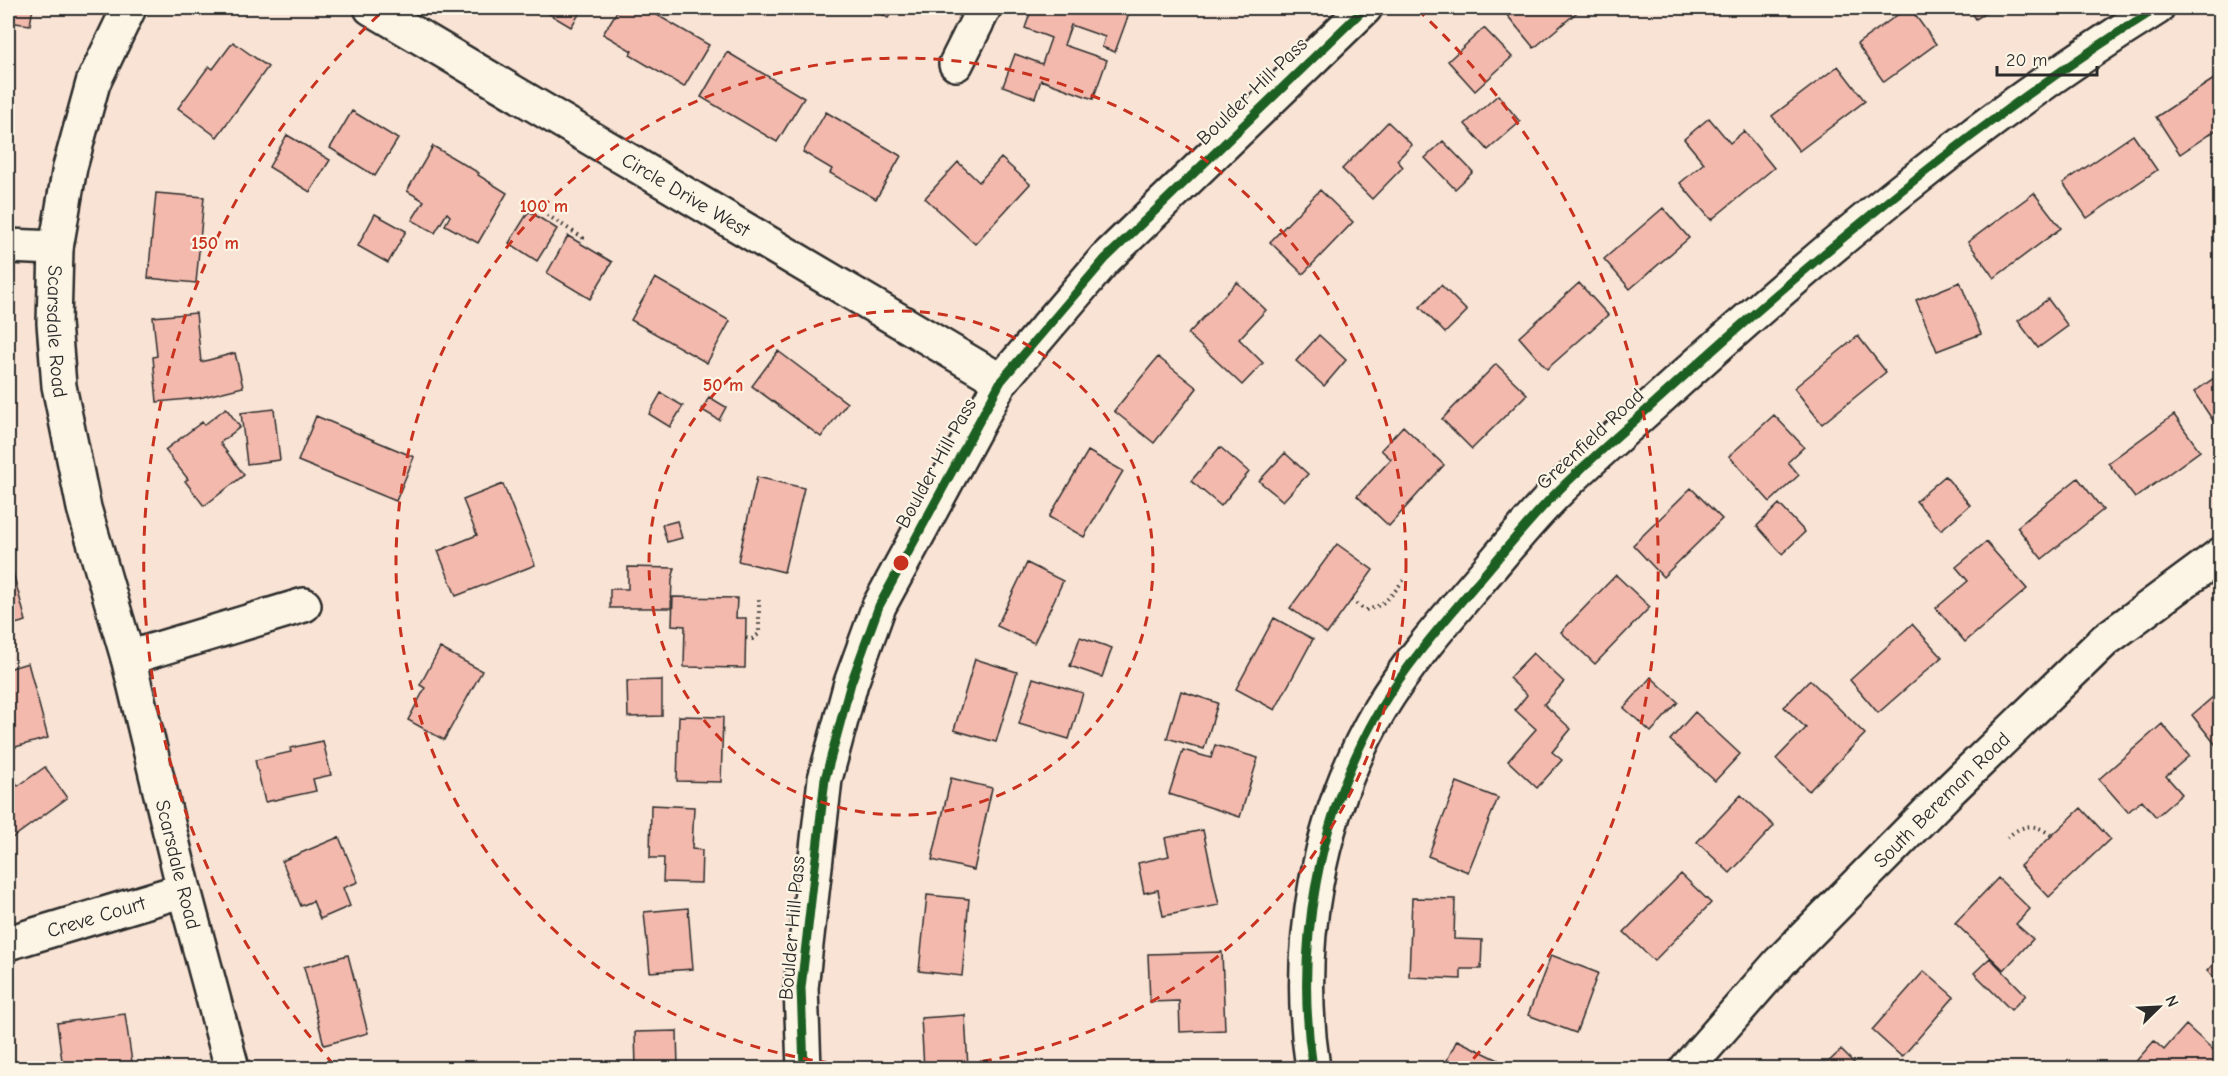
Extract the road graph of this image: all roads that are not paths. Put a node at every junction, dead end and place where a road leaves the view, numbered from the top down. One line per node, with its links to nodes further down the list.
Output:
1 (129, 8): 8 (street, Scarsdale Road)
2 (371, 8): 9 (street, Circle Drive West)
3 (984, 8): 6 (street)
4 (1365, 8): 9 (street, Boulder Hill Pass)
5 (2157, 8): 17 (street, Greenfield Road)
6 (956, 64)
7 (8, 246): 8 (street)
8 (56, 248): 12 (street, Scarsdale Road)
9 (1001, 381): 16 (street, Boulder Hill Pass)
10 (2220, 555): 18 (street, South Bereman Road)
11 (304, 605): 12 (street)
12 (128, 658): 13 (street, Scarsdale Road)
13 (184, 890): 14 (street, Creve Court); 15 (street, Scarsdale Road)
14 (8, 943)
15 (232, 1068)
16 (804, 1068)
17 (1314, 1068)
18 (1687, 1068)

